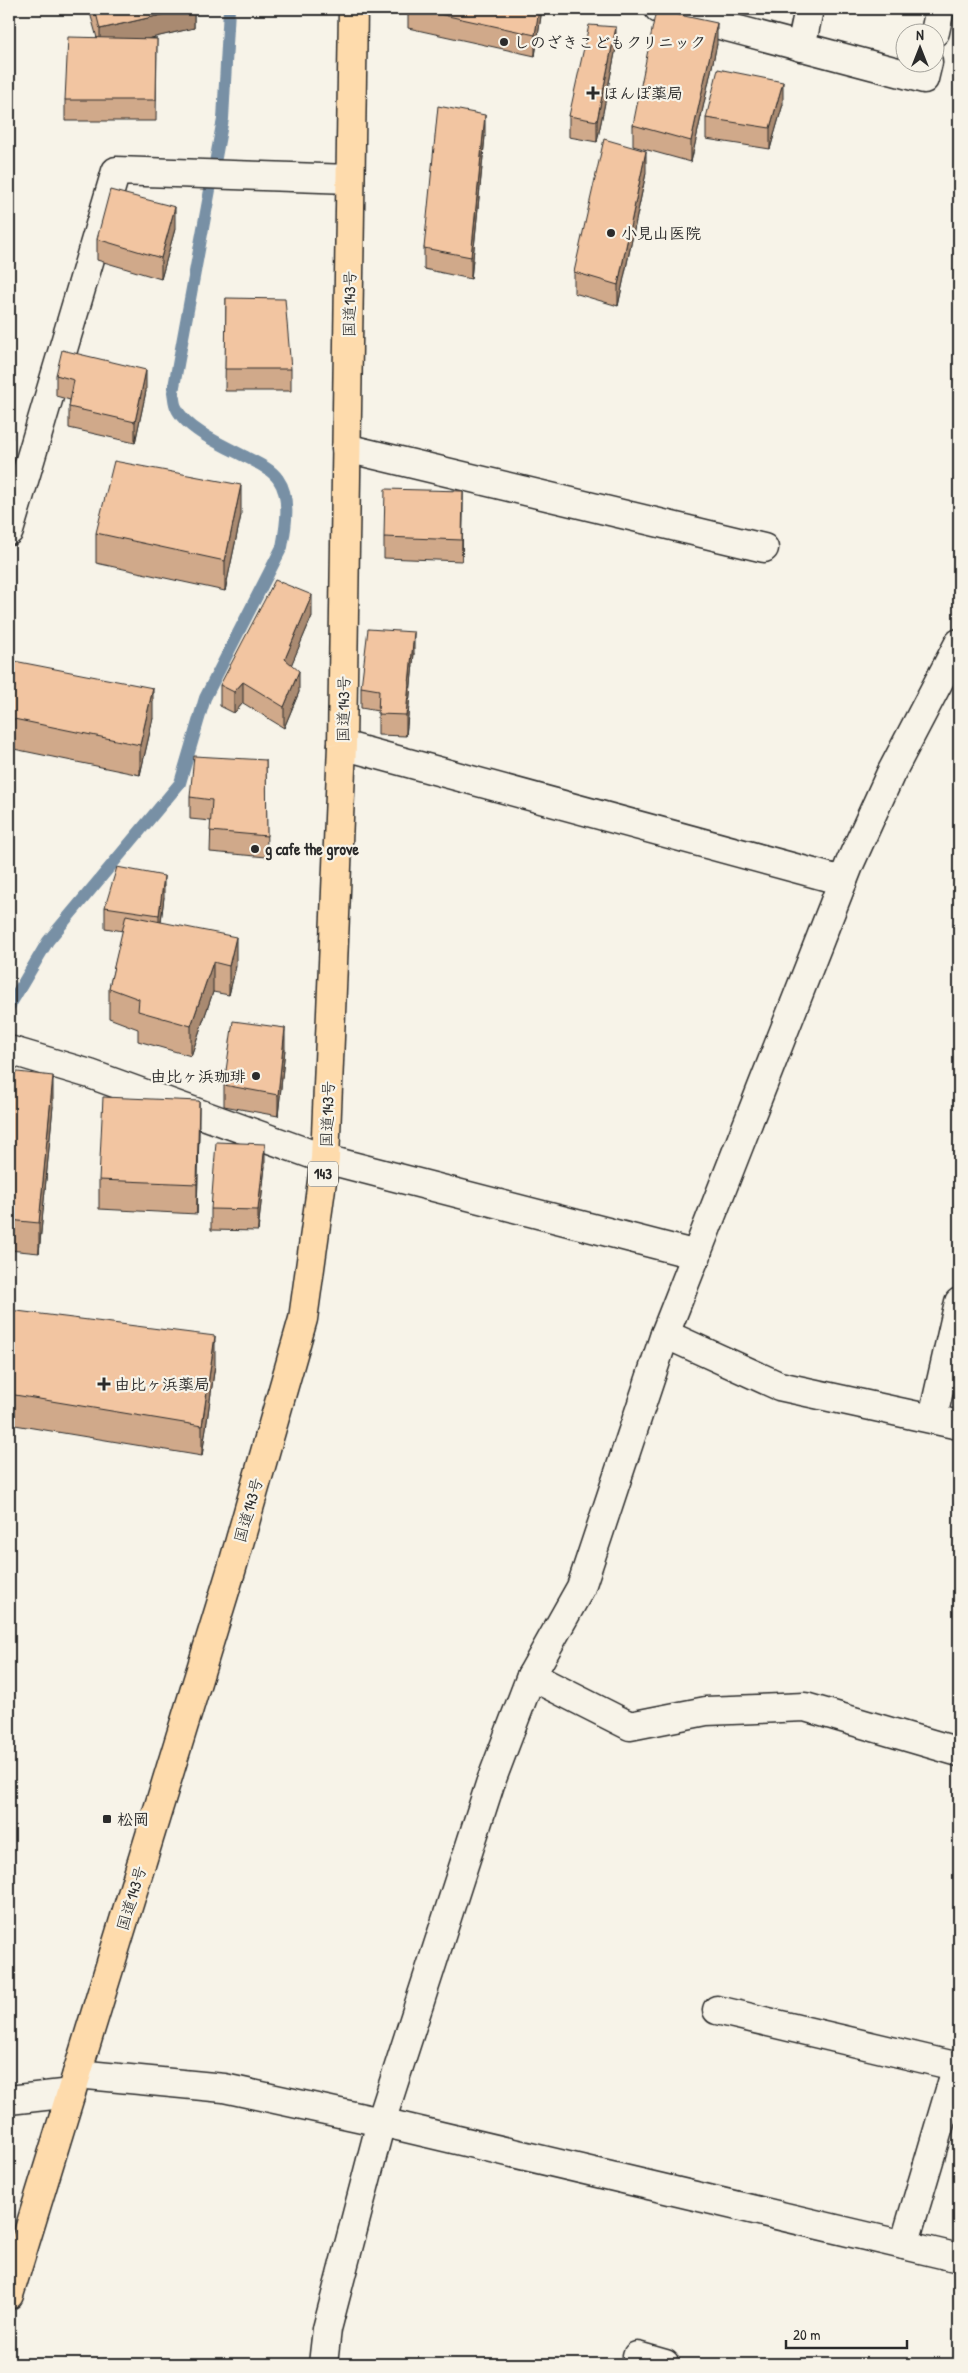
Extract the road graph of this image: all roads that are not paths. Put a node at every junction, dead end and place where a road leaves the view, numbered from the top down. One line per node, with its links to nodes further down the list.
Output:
1 (353, 9): 10 (highway, 国道143号 / 143)
2 (659, 9): 6 (street)
3 (809, 9): 6 (street)
4 (940, 9): 5 (street)
5 (937, 22)
6 (801, 47): 7 (street)
7 (896, 72)
8 (897, 72): 9 (street)
9 (926, 72)
10 (350, 179): 11 (highway, 国道143号 / 143); 12 (street)
11 (346, 448): 13 (street); 15 (highway, 国道143号 / 143)
12 (9, 531)
13 (764, 548)
14 (959, 643): 16 (street)
15 (342, 745): 16 (street); 18 (highway, 国道143号 / 143)
16 (844, 881): 19 (street)
17 (9, 1050): 18 (street)
18 (325, 1159): 19 (street); 28 (highway, 国道143号 / 143)
19 (698, 1255): 21 (street)
20 (959, 1302): 22 (street)
21 (665, 1334): 22 (street); 24 (street)
22 (933, 1417): 23 (street)
23 (959, 1425)
24 (531, 1676): 25 (street); 30 (street)
25 (959, 1752)
26 (717, 2010): 27 (street)
27 (958, 2066): 31 (street)
28 (74, 2084): 29 (street); 30 (street); 33 (highway, 国道143号 / 143)
29 (9, 2100)
30 (381, 2122): 31 (street); 35 (street)
31 (904, 2245): 32 (street)
32 (959, 2258)
33 (9, 2295)
34 (637, 2356): 36 (street)
35 (323, 2364)
36 (665, 2364)

